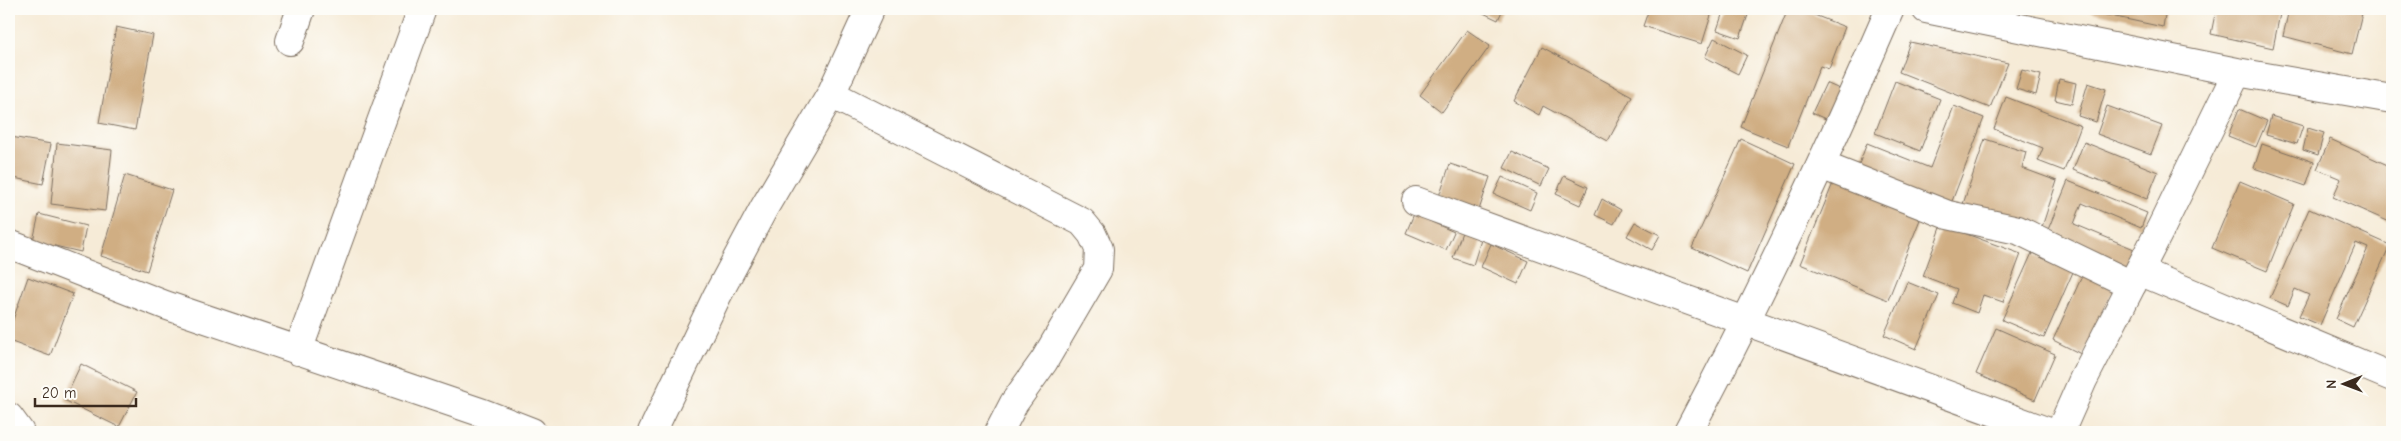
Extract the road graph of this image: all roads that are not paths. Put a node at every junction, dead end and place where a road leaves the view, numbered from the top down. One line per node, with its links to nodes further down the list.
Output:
1 (301, 9): 6 (street)
2 (422, 9): 15 (street)
3 (870, 9): 8 (street)
4 (1890, 9): 10 (street)
5 (1926, 9): 7 (street)
6 (290, 41)
7 (2237, 72): 9 (street); 13 (street)
8 (831, 94): 20 (street); 21 (street)
9 (2392, 99)
10 (1821, 165): 13 (street); 14 (street)
11 (1416, 201): 14 (street)
12 (9, 244): 15 (street)
13 (2135, 278): 16 (street); 24 (street)
14 (1747, 322): 22 (street); 23 (street)
15 (298, 350): 19 (street)
16 (2392, 377)
17 (9, 417): 18 (street)
18 (20, 432)
19 (532, 432)
20 (652, 432)
21 (999, 432)
22 (1688, 432)
23 (2049, 432)
24 (2060, 432)

